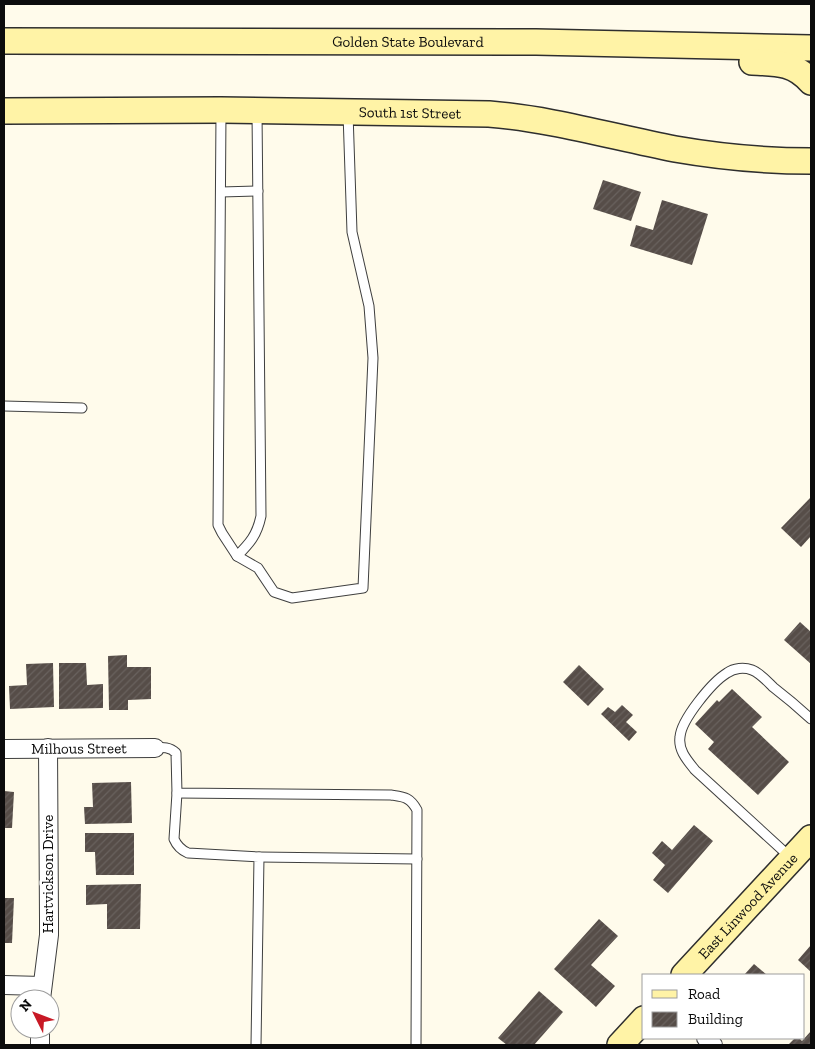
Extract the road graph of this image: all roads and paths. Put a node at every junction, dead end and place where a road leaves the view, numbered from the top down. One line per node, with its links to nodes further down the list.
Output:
1 (4, 41): 2 (street, Golden State Boulevard)
2 (674, 45): 3 (street, Golden State Boulevard); 4 (street)
3 (811, 48)
4 (811, 82)
5 (221, 110): 6 (street, South 1st Street); 7 (street, South 1st Street); 11 (lane)
6 (4, 111)
7 (257, 111): 8 (street, South 1st Street); 10 (lane)
8 (348, 111): 9 (street, South 1st Street); 14 (lane)
9 (811, 161)
10 (258, 191): 11 (lane); 14 (lane)
11 (221, 192): 14 (lane)
12 (4, 406): 13 (lane)
13 (82, 408)
14 (236, 556)
15 (811, 719): 22 (lane)
16 (4, 748): 17 (street, Milhous Street)
17 (48, 748): 18 (street, Milhous Street); 27 (street, Hartvickson Drive)
18 (155, 748): 19 (lane)
19 (177, 793): 21 (lane); 23 (lane)
20 (811, 838): 22 (street, East Linwood Avenue)
21 (259, 857): 23 (lane); 29 (lane)
22 (792, 858): 24 (street, East Linwood Avenue)
23 (417, 859): 30 (lane)
24 (685, 974)
25 (4, 985): 26 (street)
26 (25, 989)
27 (41, 989)
28 (642, 1021): 31 (street)
29 (256, 1045)
30 (416, 1045)
31 (620, 1045)

